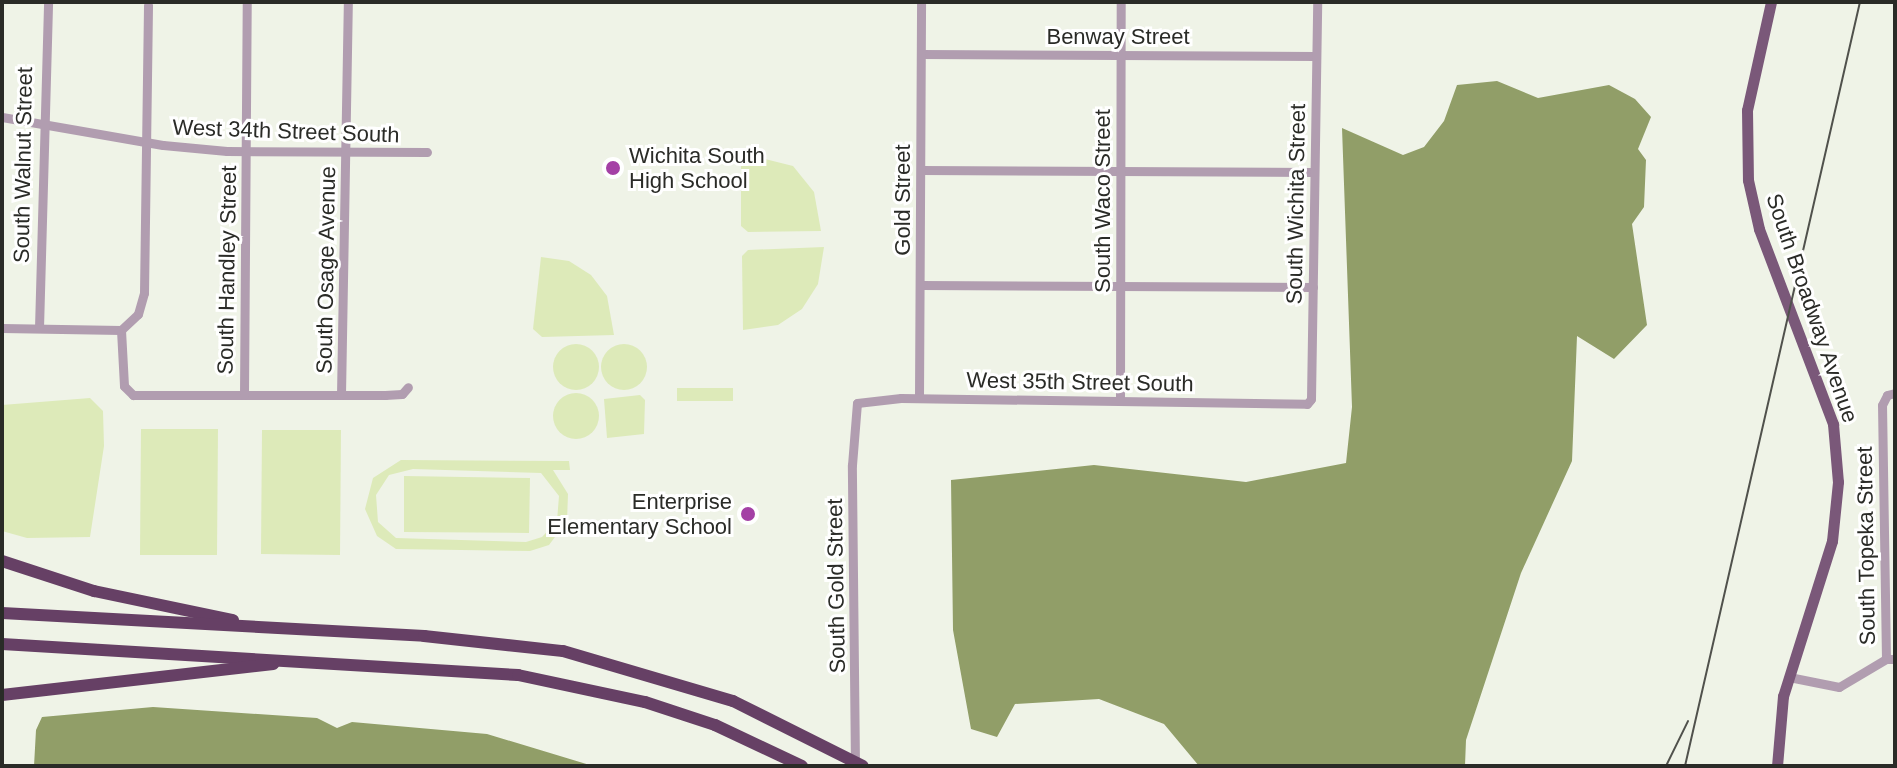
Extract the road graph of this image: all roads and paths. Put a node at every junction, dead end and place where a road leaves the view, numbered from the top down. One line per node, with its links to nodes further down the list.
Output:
1 (48, 2): 13 (street, South Walnut Street)
2 (247, 2): 15 (street, South Handley Street)
3 (348, 2): 17 (street, South Osage Avenue)
4 (921, 2): 9 (street, Gold Street)
5 (1121, 2): 10 (street, South Waco Street)
6 (1317, 2): 11 (street, South Wichita Street)
7 (1771, 2): 41 (main road, South Broadway Avenue)
8 (148, 5): 14 (street)
9 (921, 54): 10 (street, Benway Street); 18 (street, Gold Street)
10 (1121, 55): 11 (street, Benway Street); 19 (street, South Waco Street)
11 (1315, 56): 20 (street, South Wichita Street)
12 (2, 117): 13 (street, West 34th Street South)
13 (42, 124): 14 (street, West 34th Street South); 25 (street, South Walnut Street)
14 (147, 142): 15 (street, West 34th Street South); 26 (street)
15 (246, 151): 17 (street, West 34th Street South); 29 (street, South Handley Street)
16 (427, 152): 17 (street, West 34th Street South)
17 (347, 153): 30 (street, South Osage Avenue)
18 (921, 170): 19 (street); 21 (street, Gold Street)
19 (1121, 171): 20 (street); 22 (street, South Waco Street)
20 (1314, 172): 23 (street, South Wichita Street)
21 (921, 285): 22 (street); 31 (street, Gold Street)
22 (1120, 286): 23 (street); 32 (street, South Waco Street)
23 (1313, 287): 33 (street, South Wichita Street)
24 (2, 328): 25 (street)
25 (39, 328): 26 (street)
26 (121, 330): 29 (street)
27 (408, 387): 30 (street)
28 (1895, 393): 39 (street, South Topeka Street)
29 (244, 395): 30 (street)
30 (341, 395)
31 (919, 398): 32 (street, West 35th Street South); 34 (street, West 35th Street South)
32 (1120, 401): 33 (street, West 35th Street South)
33 (1307, 404)
34 (855, 406): 44 (street, South Gold Street)
35 (2, 561): 37 (highway)
36 (2, 613): 37 (highway)
37 (275, 629): 45 (highway)
38 (2, 644): 40 (highway)
39 (1890, 659): 41 (street)
40 (310, 660): 42 (highway); 43 (highway)
41 (1789, 677): 46 (main road, South Broadway Avenue)
42 (2, 695)
43 (802, 766)
44 (855, 766)
45 (863, 766)
46 (1777, 766)

